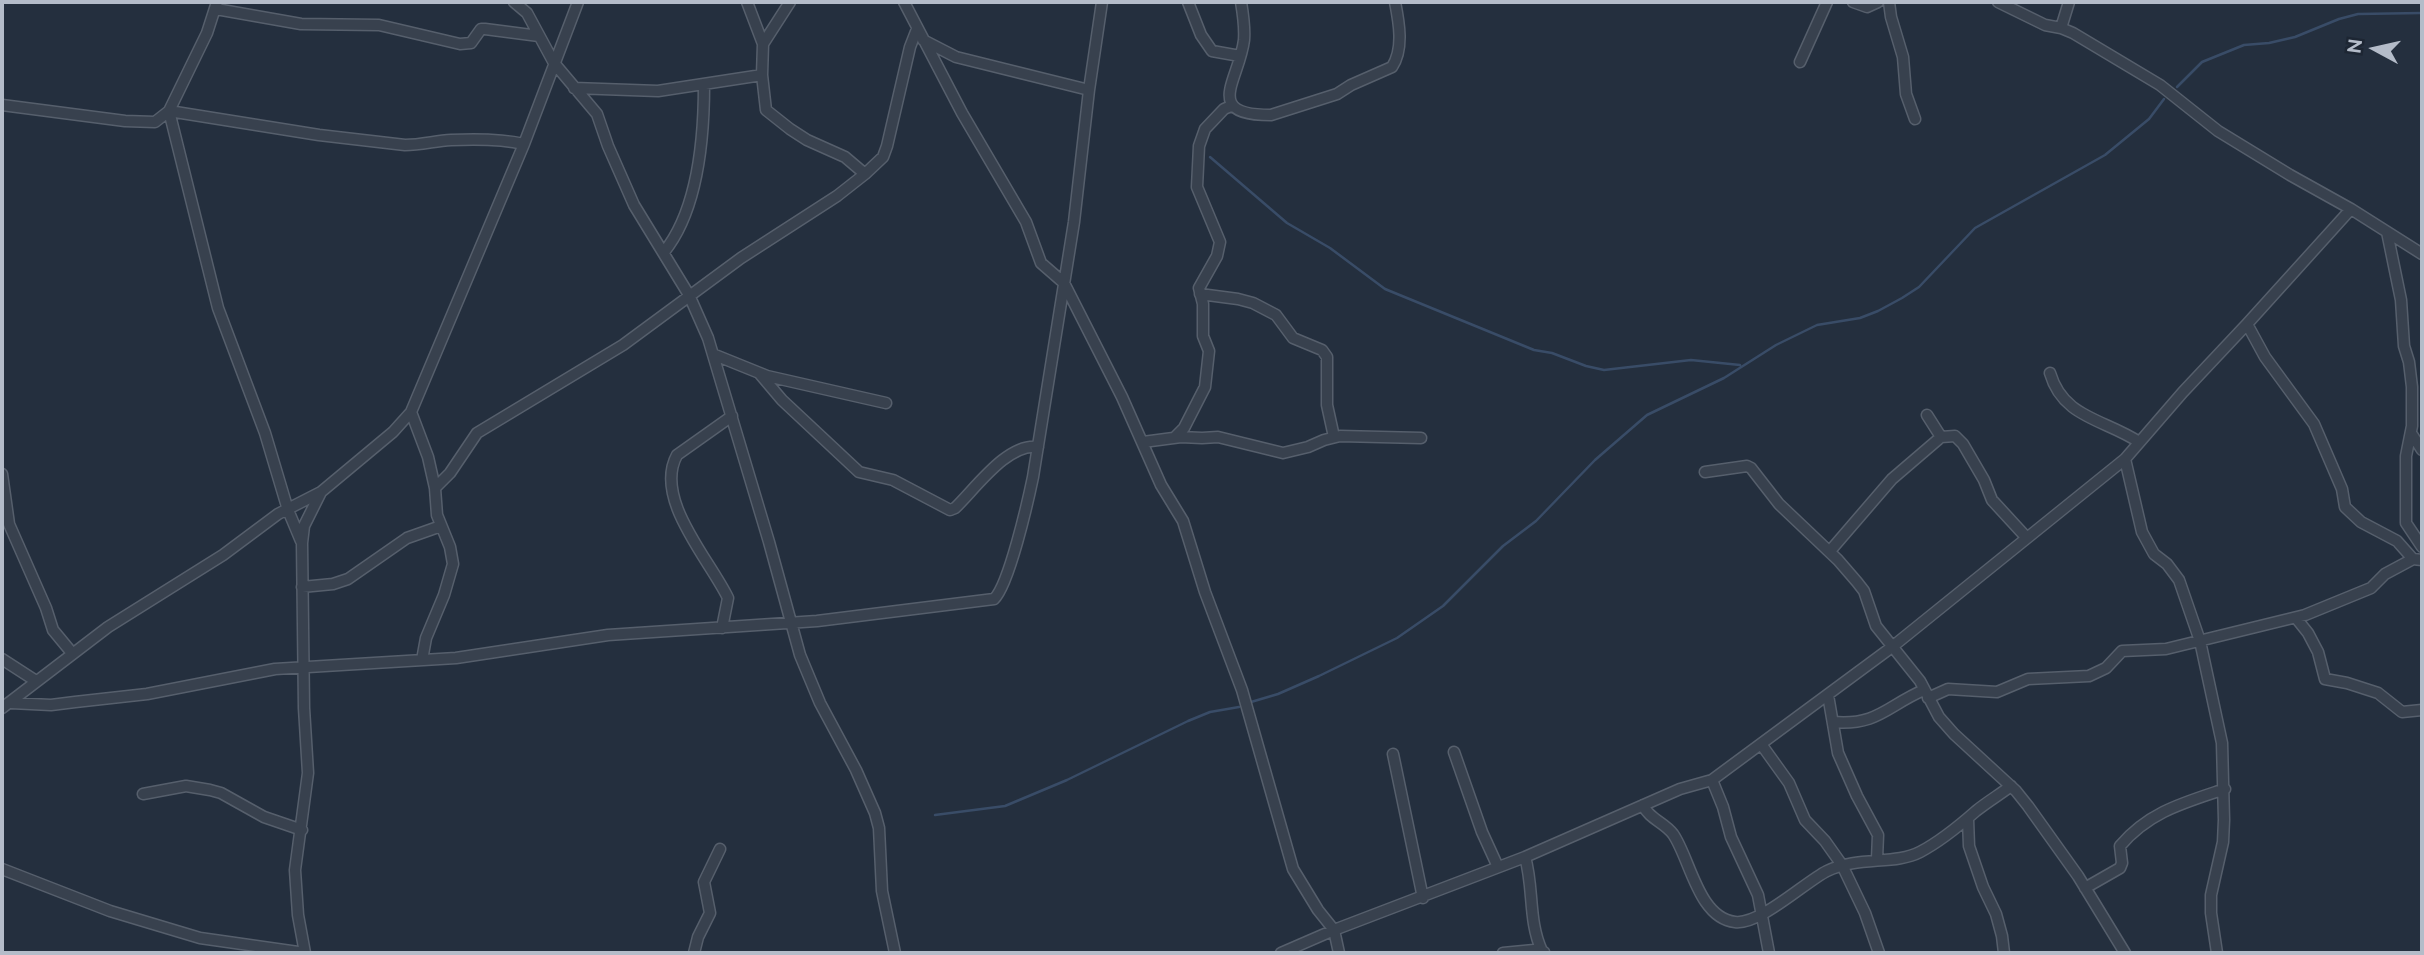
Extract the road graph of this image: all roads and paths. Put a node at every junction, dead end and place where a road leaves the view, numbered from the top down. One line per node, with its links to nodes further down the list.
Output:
1 (514, 2): 18 (street)
2 (524, 2): 18 (street)
3 (578, 2): 26 (street)
4 (747, 2): 23 (street)
5 (790, 2): 23 (street)
6 (904, 2): 20 (street)
7 (1102, 2): 30 (street)
8 (1188, 2): 24 (street)
9 (1241, 2): 24 (street)
10 (1395, 2): 32 (street)
11 (1827, 2): 25 (street)
12 (1853, 2): 13 (street)
13 (1878, 2)
14 (1889, 2): 34 (street)
15 (1998, 2): 19 (street)
16 (2069, 2): 19 (street)
17 (216, 5): 21 (street); 33 (street)
18 (527, 13): 21 (street)
19 (2061, 28): 37 (street)
20 (918, 29): 22 (street); 36 (street)
21 (539, 36): 26 (street)
22 (923, 39): 30 (street); 41 (street)
23 (763, 44): 27 (street)
24 (1240, 56): 32 (street)
25 (1800, 61)
26 (555, 63): 29 (street); 35 (street)
27 (762, 75): 28 (street); 36 (street)
28 (704, 85): 29 (street); 39 (street)
29 (574, 88): 39 (street)
30 (1088, 90): 41 (street)
31 (2, 105): 33 (street)
32 (1231, 106): 42 (street)
33 (169, 111): 35 (street); 66 (street)
34 (1915, 119)
35 (524, 144): 49 (street)
36 (865, 174): 43 (street)
37 (2351, 209): 38 (street); 44 (street)
38 (2387, 232): 40 (street); 52 (street)
39 (664, 251): 43 (street)
40 (2422, 254)
41 (1064, 283): 57 (street); 59 (street)
42 (1200, 294): 53 (street); 54 (street)
43 (689, 295): 45 (street); 64 (street)
44 (2247, 324): 58 (street); 72 (street)
45 (715, 355): 47 (street); 51 (street)
46 (2050, 373): 58 (street)
47 (760, 374): 48 (street); 59 (street)
48 (886, 403)
49 (411, 412): 64 (street); 65 (street)
50 (1927, 415): 55 (street)
51 (732, 416): 75 (street); 76 (street)
52 (2411, 433): 60 (street); 70 (street)
53 (1175, 437): 54 (street); 57 (street)
54 (1334, 437): 56 (street)
55 (1941, 437): 68 (street); 71 (street)
56 (1421, 438)
57 (1143, 442): 108 (street)
58 (2139, 442): 61 (street)
59 (1038, 447): 75 (street)
60 (2422, 450)
61 (2125, 458): 68 (street); 77 (street)
62 (1705, 472): 71 (street)
63 (2, 474): 79 (street)
64 (435, 488): 67 (street)
65 (321, 492): 66 (street); 69 (street)
66 (288, 510): 69 (street); 79 (street)
67 (441, 526): 73 (street); 81 (street)
68 (2026, 537): 78 (street)
69 (302, 543): 73 (street)
70 (2422, 547)
71 (1830, 551): 78 (street)
72 (2418, 560): 74 (street)
73 (302, 587): 82 (street)
74 (2296, 618): 77 (street); 87 (street)
75 (790, 621): 76 (street); 113 (street)
76 (722, 628): 81 (street)
77 (2200, 641): 84 (street); 94 (street)
78 (1892, 648): 84 (street); 85 (street)
79 (72, 653): 83 (street)
80 (2, 659): 83 (street)
81 (422, 660): 82 (street)
82 (303, 666): 86 (street); 98 (street)
83 (36, 681): 86 (street)
84 (1926, 694): 88 (street); 93 (street)
85 (1828, 695): 88 (street); 89 (street)
86 (6, 705)
87 (2422, 710)
88 (1833, 722): 101 (street)
89 (1761, 744): 92 (street); 102 (street)
90 (1454, 752): 103 (street)
91 (1393, 754): 106 (street)
92 (1712, 780): 96 (street); 107 (street)
93 (2011, 786): 97 (street); 105 (street)
94 (2225, 789): 105 (street); 120 (street)
95 (143, 794): 98 (street)
96 (1643, 805): 100 (street); 107 (street)
97 (1968, 819): 101 (street); 119 (street)
98 (302, 830): 111 (street)
99 (720, 849): 112 (street)
100 (1525, 857): 103 (street); 110 (street)
101 (1877, 859): 102 (street)
102 (1842, 865): 107 (street); 118 (street)
103 (1497, 867): 106 (street)
104 (2, 869): 111 (street)
105 (2085, 888): 109 (street)
106 (1423, 898): 108 (street)
107 (1761, 913): 117 (street)
108 (1334, 930): 114 (street); 115 (street)
109 (2119, 951)
110 (1544, 952): 116 (street)
111 (305, 953)
112 (694, 953)
113 (895, 953)
114 (1281, 953)
115 (1339, 953)
116 (1503, 953)
117 (1769, 953)
118 (1879, 953)
119 (2004, 953)
120 (2217, 953)

